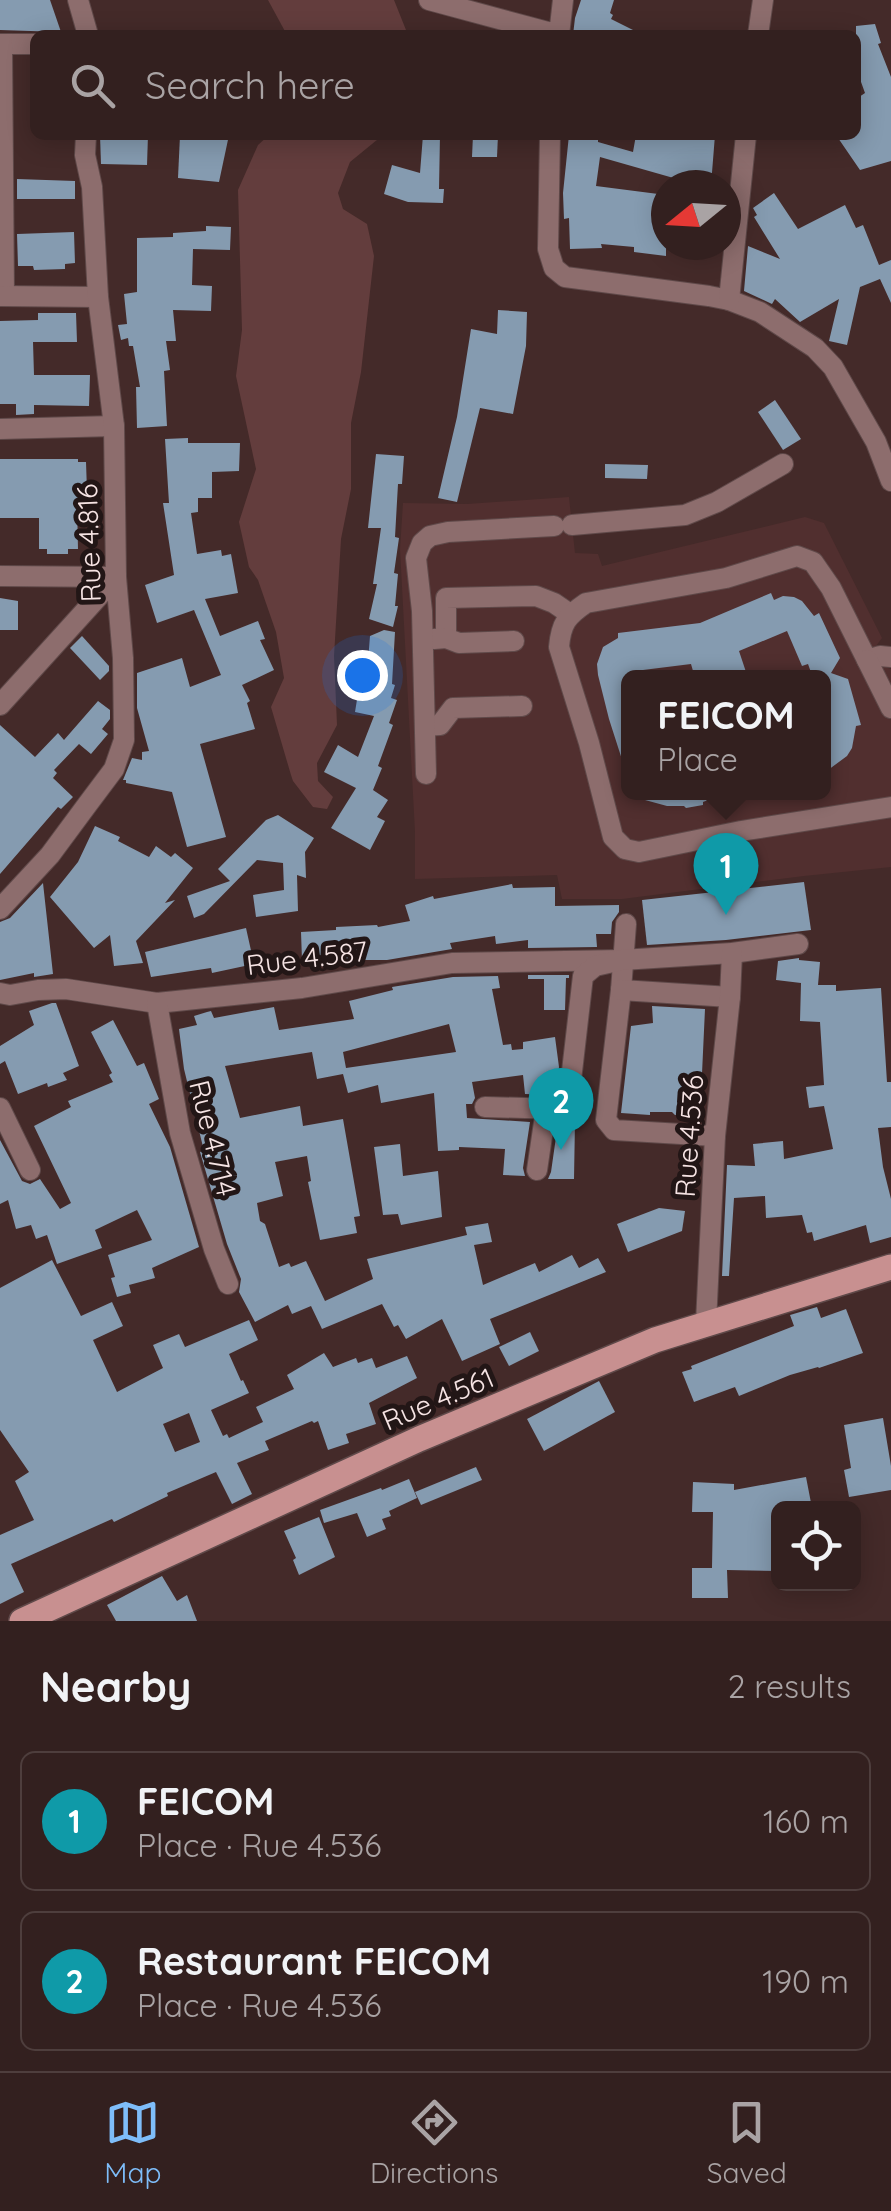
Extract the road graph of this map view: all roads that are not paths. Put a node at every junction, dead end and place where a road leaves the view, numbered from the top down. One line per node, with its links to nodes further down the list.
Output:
1 (78, 0): 5 (street)
2 (429, 0): 6 (street)
3 (563, 0): 7 (street)
4 (763, 0): 8 (street)
5 (87, 30)
6 (540, 30)
7 (560, 30)
8 (759, 30)
9 (1, 44): 10 (street); 14 (street)
10 (30, 44)
11 (86, 140): 15 (street, Rue 4.816)
12 (550, 140): 16 (street)
13 (745, 140): 16 (street)
14 (2, 296): 15 (street)
15 (98, 297): 17 (street, Rue 4.816)
16 (729, 300): 20 (street)
17 (114, 426): 18 (street); 22 (street, Rue 4.816)
18 (0, 429)
19 (783, 464): 25 (street)
20 (891, 480)
21 (0, 576): 22 (street)
22 (116, 577): 29 (street); 35 (street, Rue 4.816)
23 (570, 614): 24 (street); 28 (street); 34 (street)
24 (446, 638): 25 (street); 26 (street)
25 (422, 640): 32 (street)
26 (514, 641)
27 (891, 657): 28 (street)
28 (867, 660): 31 (street)
29 (0, 705)
30 (522, 706): 32 (street)
31 (891, 708)
32 (424, 726): 33 (street)
33 (426, 774)
34 (891, 807)
35 (0, 909)
36 (626, 924): 39 (street)
37 (798, 944): 38 (street, Rue 4.587)
38 (732, 953): 39 (street, Rue 4.587); 42 (street, Rue 4.536)
39 (622, 960): 40 (street); 43 (street, Rue 4.587); 46 (street)
40 (622, 990): 42 (street); 47 (street)
41 (0, 993): 43 (street, Rue 4.587)
42 (730, 997): 47 (street, Rue 4.536)
43 (156, 1003): 51 (street, Rue 4.714)
44 (485, 1107): 46 (street)
45 (0, 1108): 48 (street)
46 (546, 1109): 49 (street)
47 (714, 1136): 52 (street, Rue 4.536)
48 (30, 1170)
49 (537, 1170)
50 (891, 1267): 52 (main road, Rue 4.561)
51 (228, 1284)
52 (706, 1323): 53 (main road, Rue 4.561)
53 (22, 1621)

